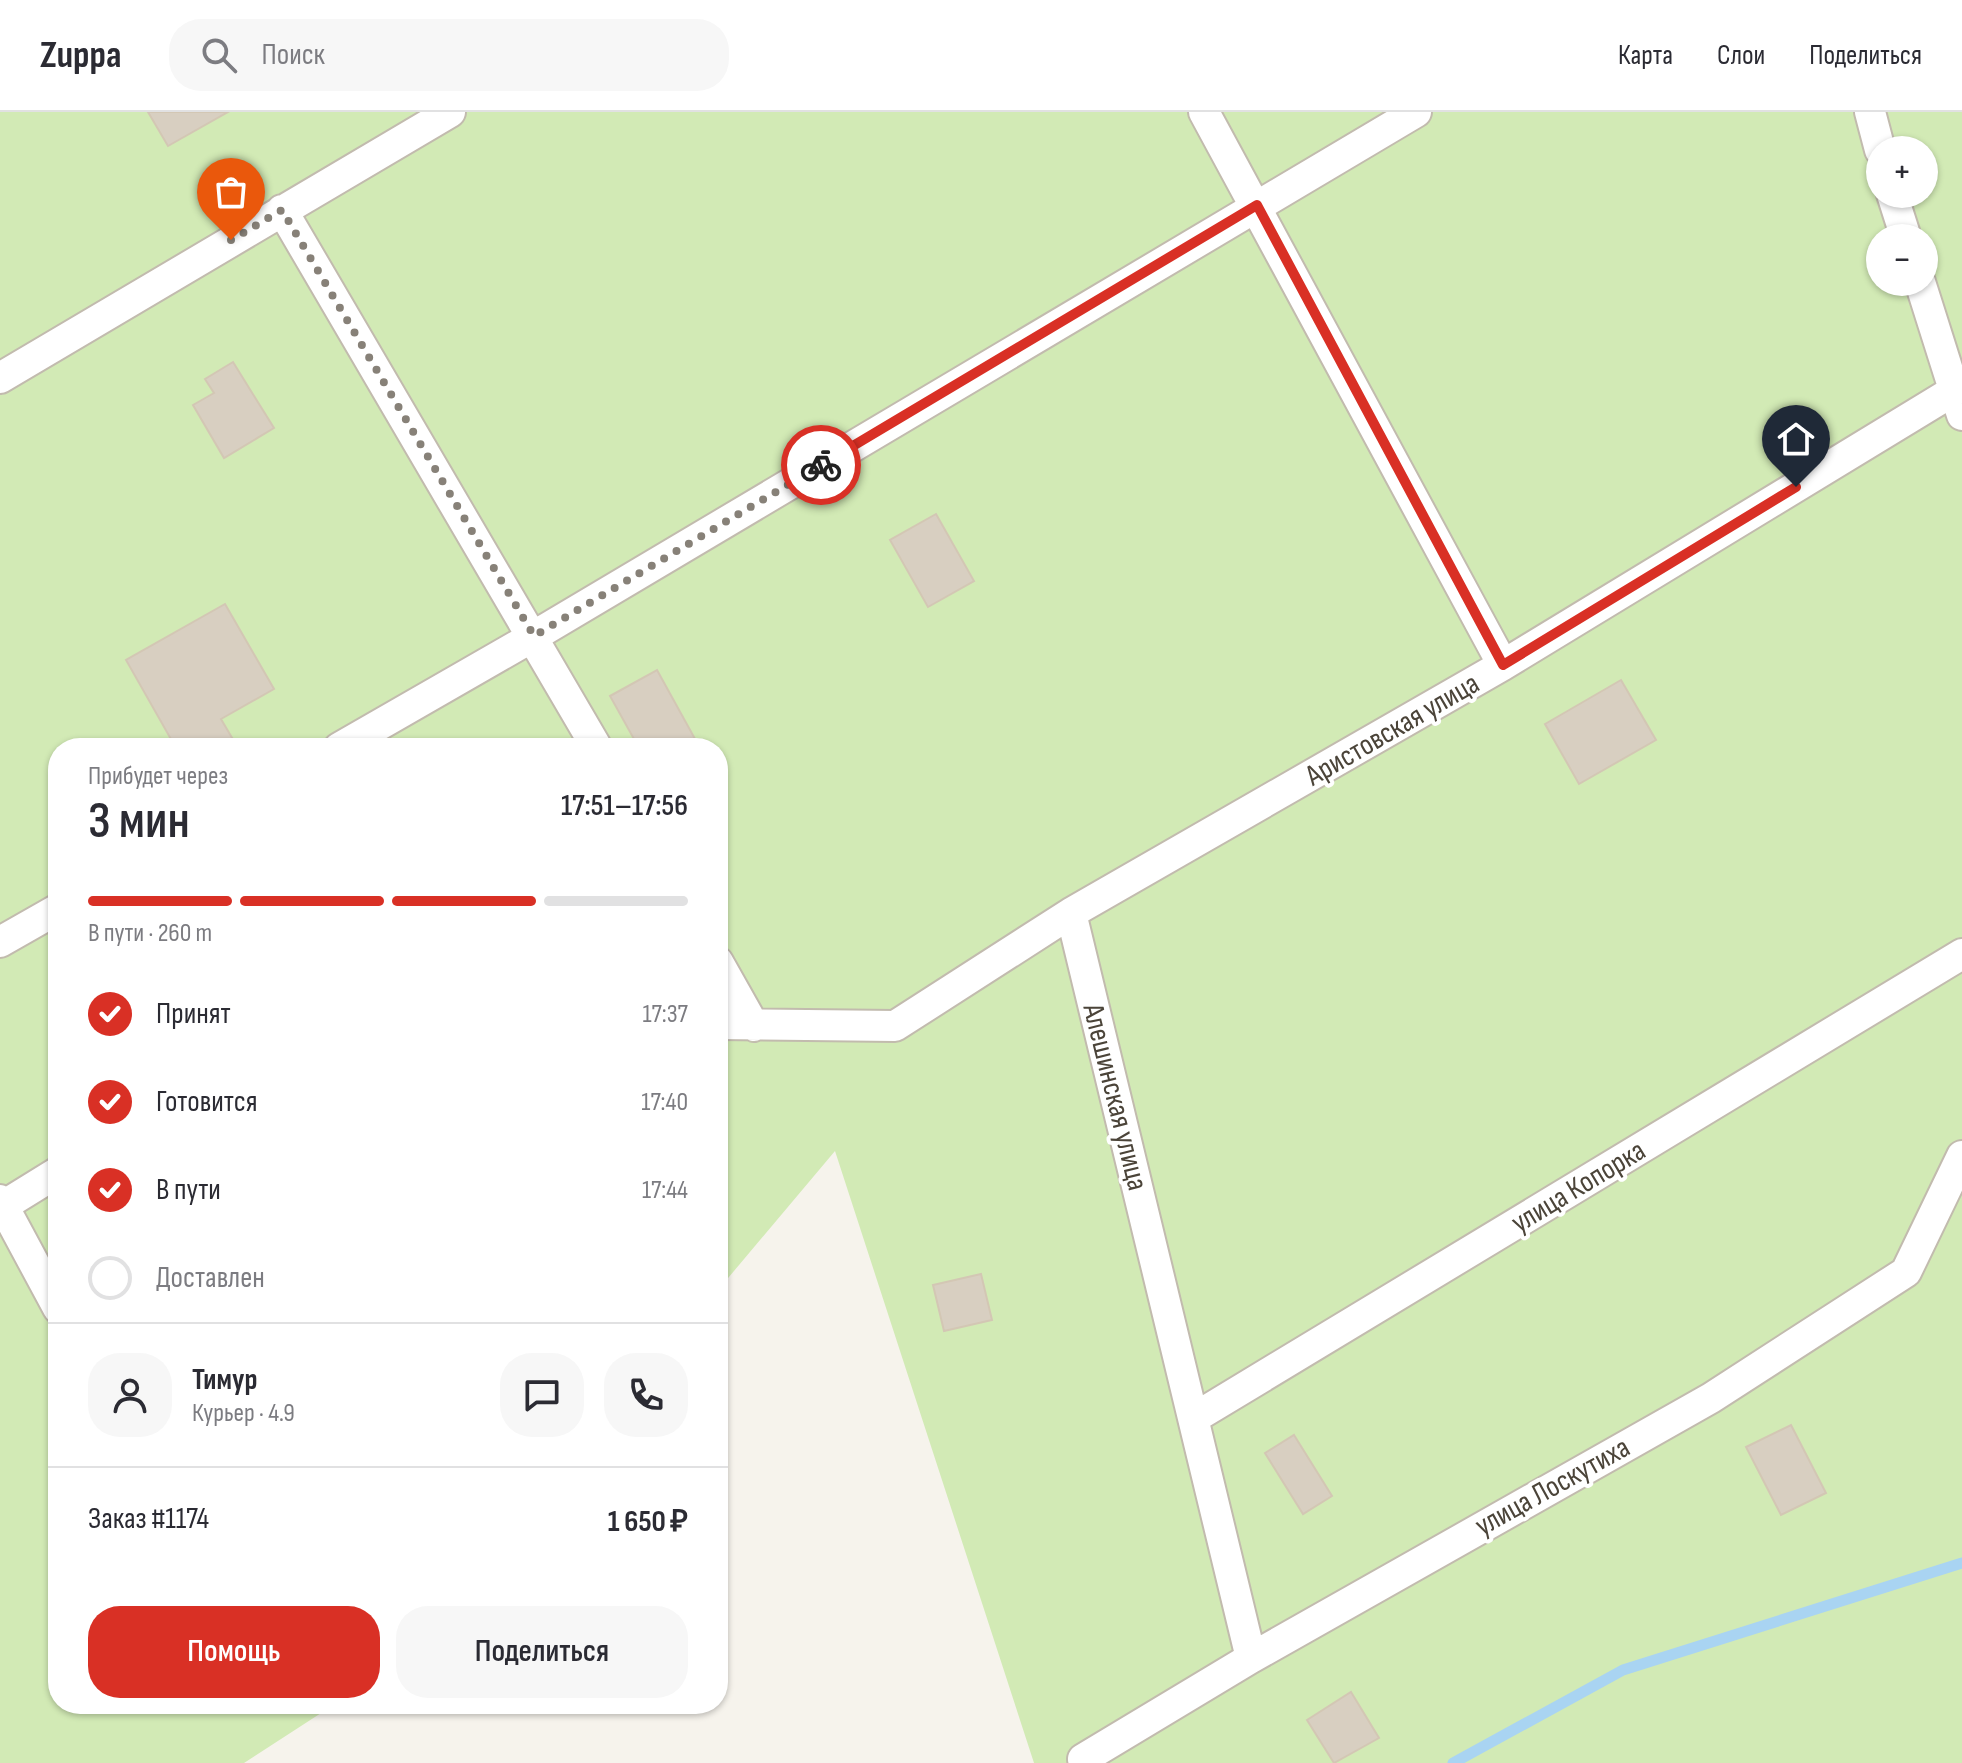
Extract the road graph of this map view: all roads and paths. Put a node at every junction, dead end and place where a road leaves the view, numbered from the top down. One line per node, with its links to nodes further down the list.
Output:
1 (450, 112): 7 (street)
2 (1204, 112): 6 (street)
3 (1416, 112): 6 (street)
4 (1870, 112): 5 (street)
5 (1876, 136)
6 (1257, 205): 11 (street); 12 (street)
7 (282, 210): 9 (street); 11 (street)
8 (1924, 296): 10 (street)
9 (0, 378)
10 (1958, 403): 12 (street, Аристовская улица)
11 (534, 636): 13 (street); 14 (street)
12 (1503, 665): 15 (street, Аристовская улица)
13 (356, 738)
14 (591, 738)
15 (1071, 913): 21 (street); 26 (street, Алешинская улица)
16 (48, 915): 17 (street)
17 (0, 942)
18 (1962, 954): 26 (street, улица Копорка)
19 (728, 980): 21 (street)
20 (728, 1025): 21 (street)
21 (754, 1026)
22 (1962, 1156): 27 (street, улица Лоскутиха)
23 (48, 1178): 24 (street)
24 (2, 1203): 25 (street)
25 (48, 1289)
26 (1194, 1418): 27 (street, Алешинская улица)
27 (1251, 1658): 28 (street, улица Лоскутиха)
28 (1083, 1759)

